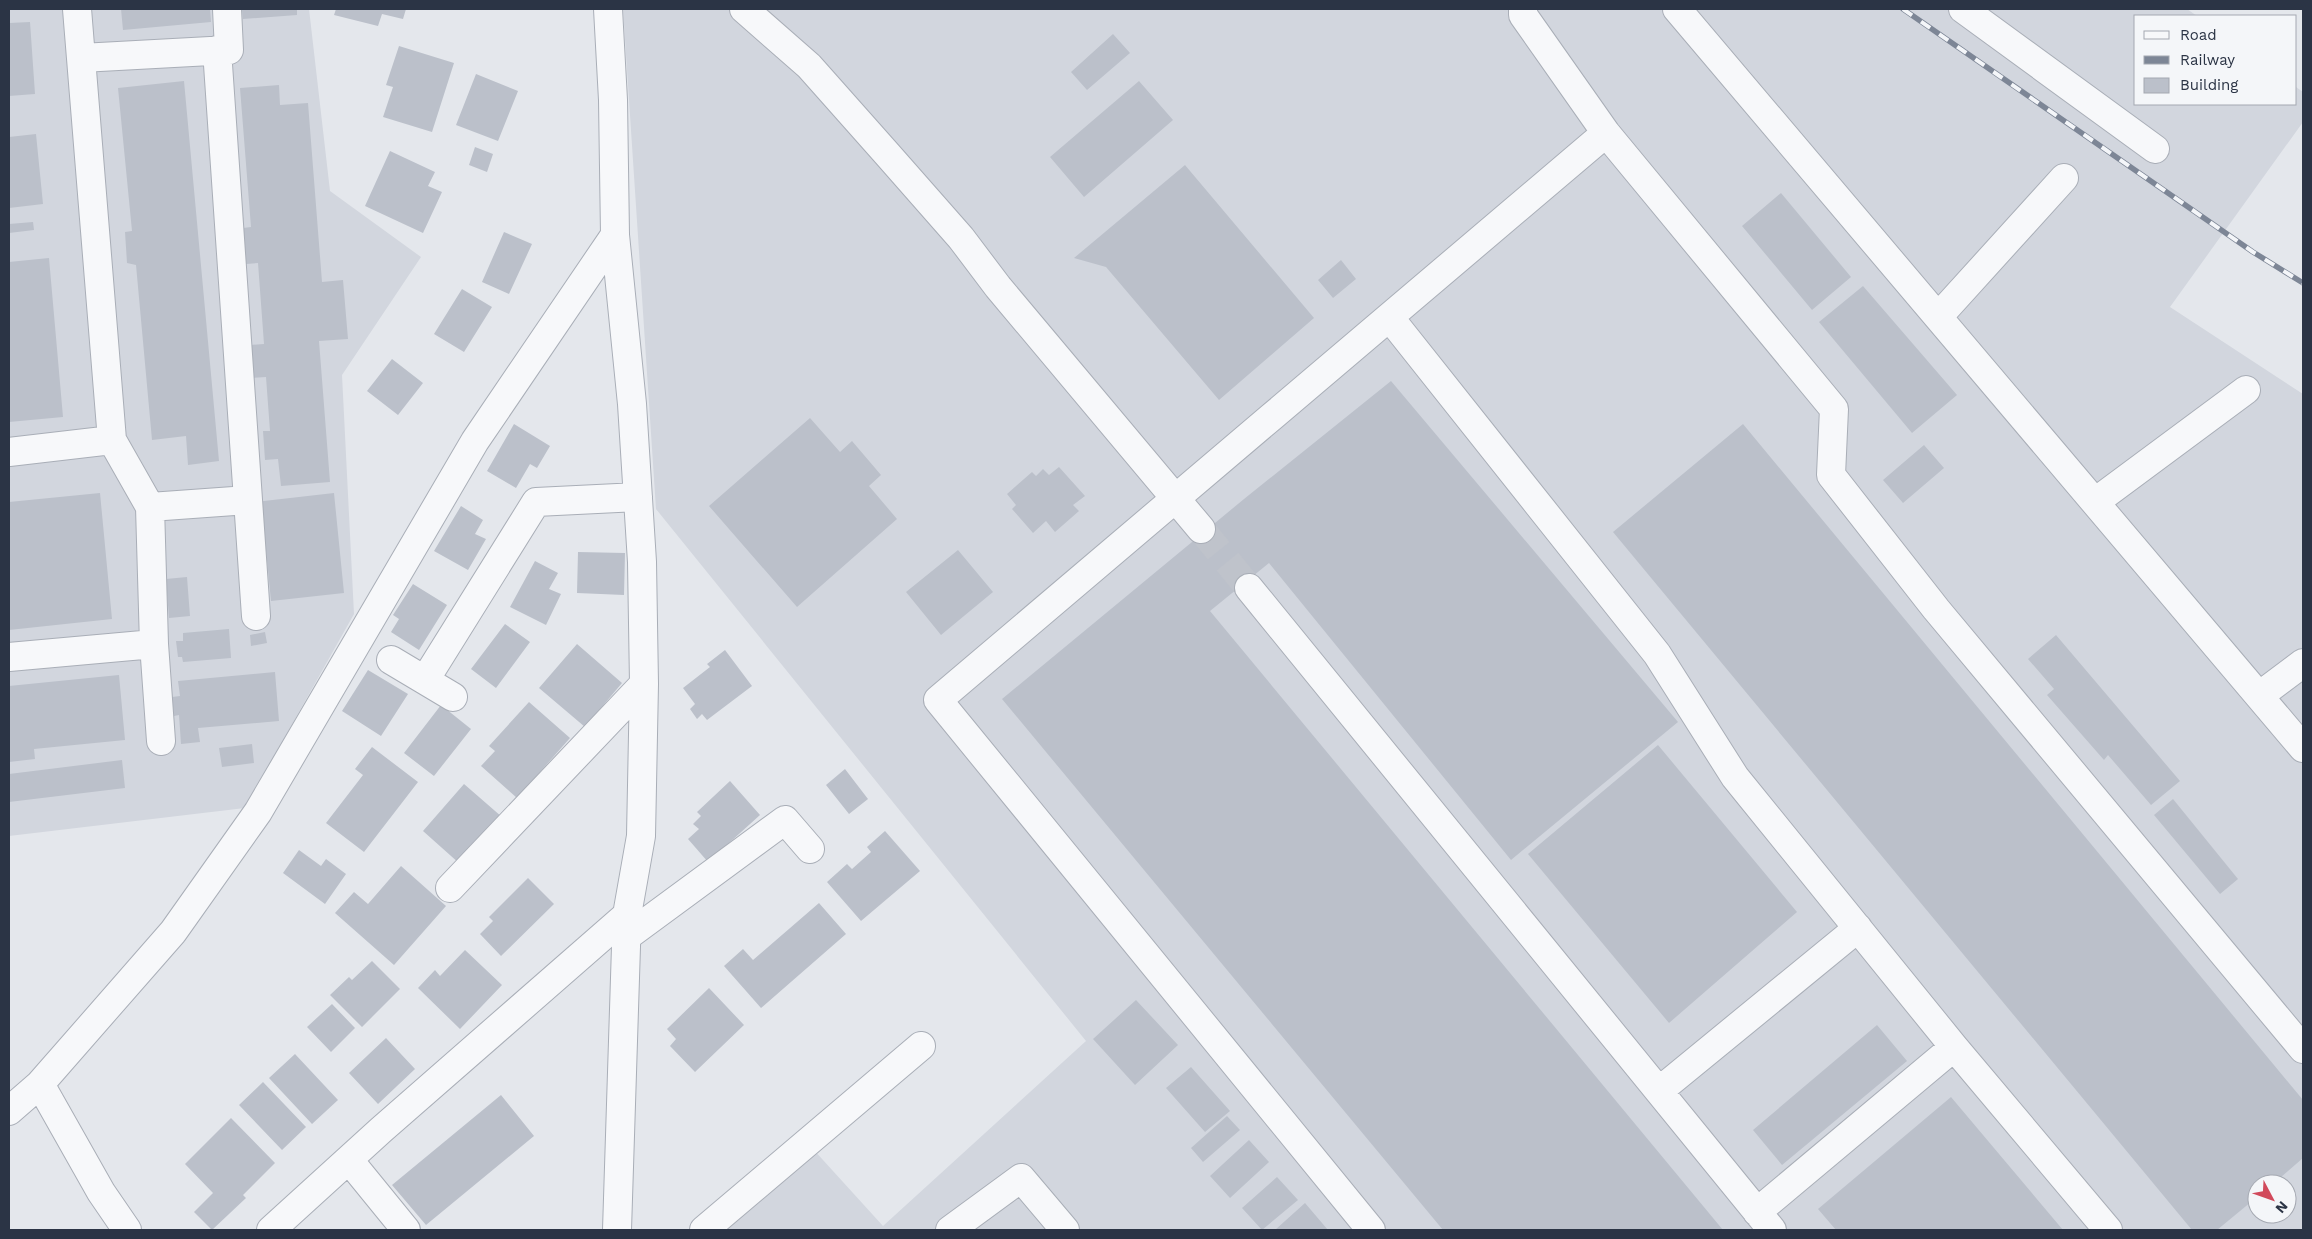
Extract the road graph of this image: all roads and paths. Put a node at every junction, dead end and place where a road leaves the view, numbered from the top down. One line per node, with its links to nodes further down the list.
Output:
1 (77, 9): 9 (street)
2 (226, 9): 8 (street)
3 (608, 9): 13 (street)
4 (744, 9): 20 (street)
5 (1523, 9): 10 (street)
6 (1678, 9): 14 (street)
7 (1963, 9): 11 (street)
8 (217, 50): 9 (street); 21 (street)
9 (81, 58): 17 (street)
10 (1606, 133): 15 (street); 43 (street)
11 (2155, 150)
12 (2064, 178): 14 (street)
13 (614, 235): 19 (street); 44 (street)
14 (1938, 317): 22 (street)
15 (1390, 318): 20 (street); 40 (street)
16 (2246, 390): 22 (street)
17 (112, 440): 18 (street); 23 (street)
18 (9, 452)
19 (638, 497): 31 (street); 32 (street)
20 (1174, 497): 24 (street); 56 (street)
21 (248, 500): 23 (street); 26 (street)
22 (2095, 502): 33 (street)
23 (150, 507): 27 (street)
24 (1200, 529)
25 (1249, 588): 45 (street)
26 (256, 616)
27 (154, 644): 28 (street); 35 (street)
28 (9, 657)
29 (391, 660): 31 (street)
30 (2303, 663): 33 (street)
31 (425, 680): 34 (street)
32 (644, 684): 38 (street); 39 (street)
33 (2259, 696): 36 (street)
34 (453, 697)
35 (161, 741)
36 (2303, 748)
37 (810, 849): 39 (street)
38 (450, 888)
39 (627, 926): 47 (street); 52 (street)
40 (1858, 928): 42 (street); 45 (street)
41 (920, 1046): 53 (street)
42 (1954, 1047): 48 (street); 57 (street)
43 (2303, 1049)
44 (40, 1084): 46 (street); 49 (street)
45 (1659, 1091): 48 (street)
46 (9, 1111)
47 (349, 1160): 50 (street); 51 (street)
48 (1764, 1221)
49 (127, 1230)
50 (271, 1230)
51 (406, 1230)
52 (617, 1230)
53 (704, 1230)
54 (950, 1230): 55 (street)
55 (1065, 1230)
56 (1371, 1230)
57 (2108, 1230)

